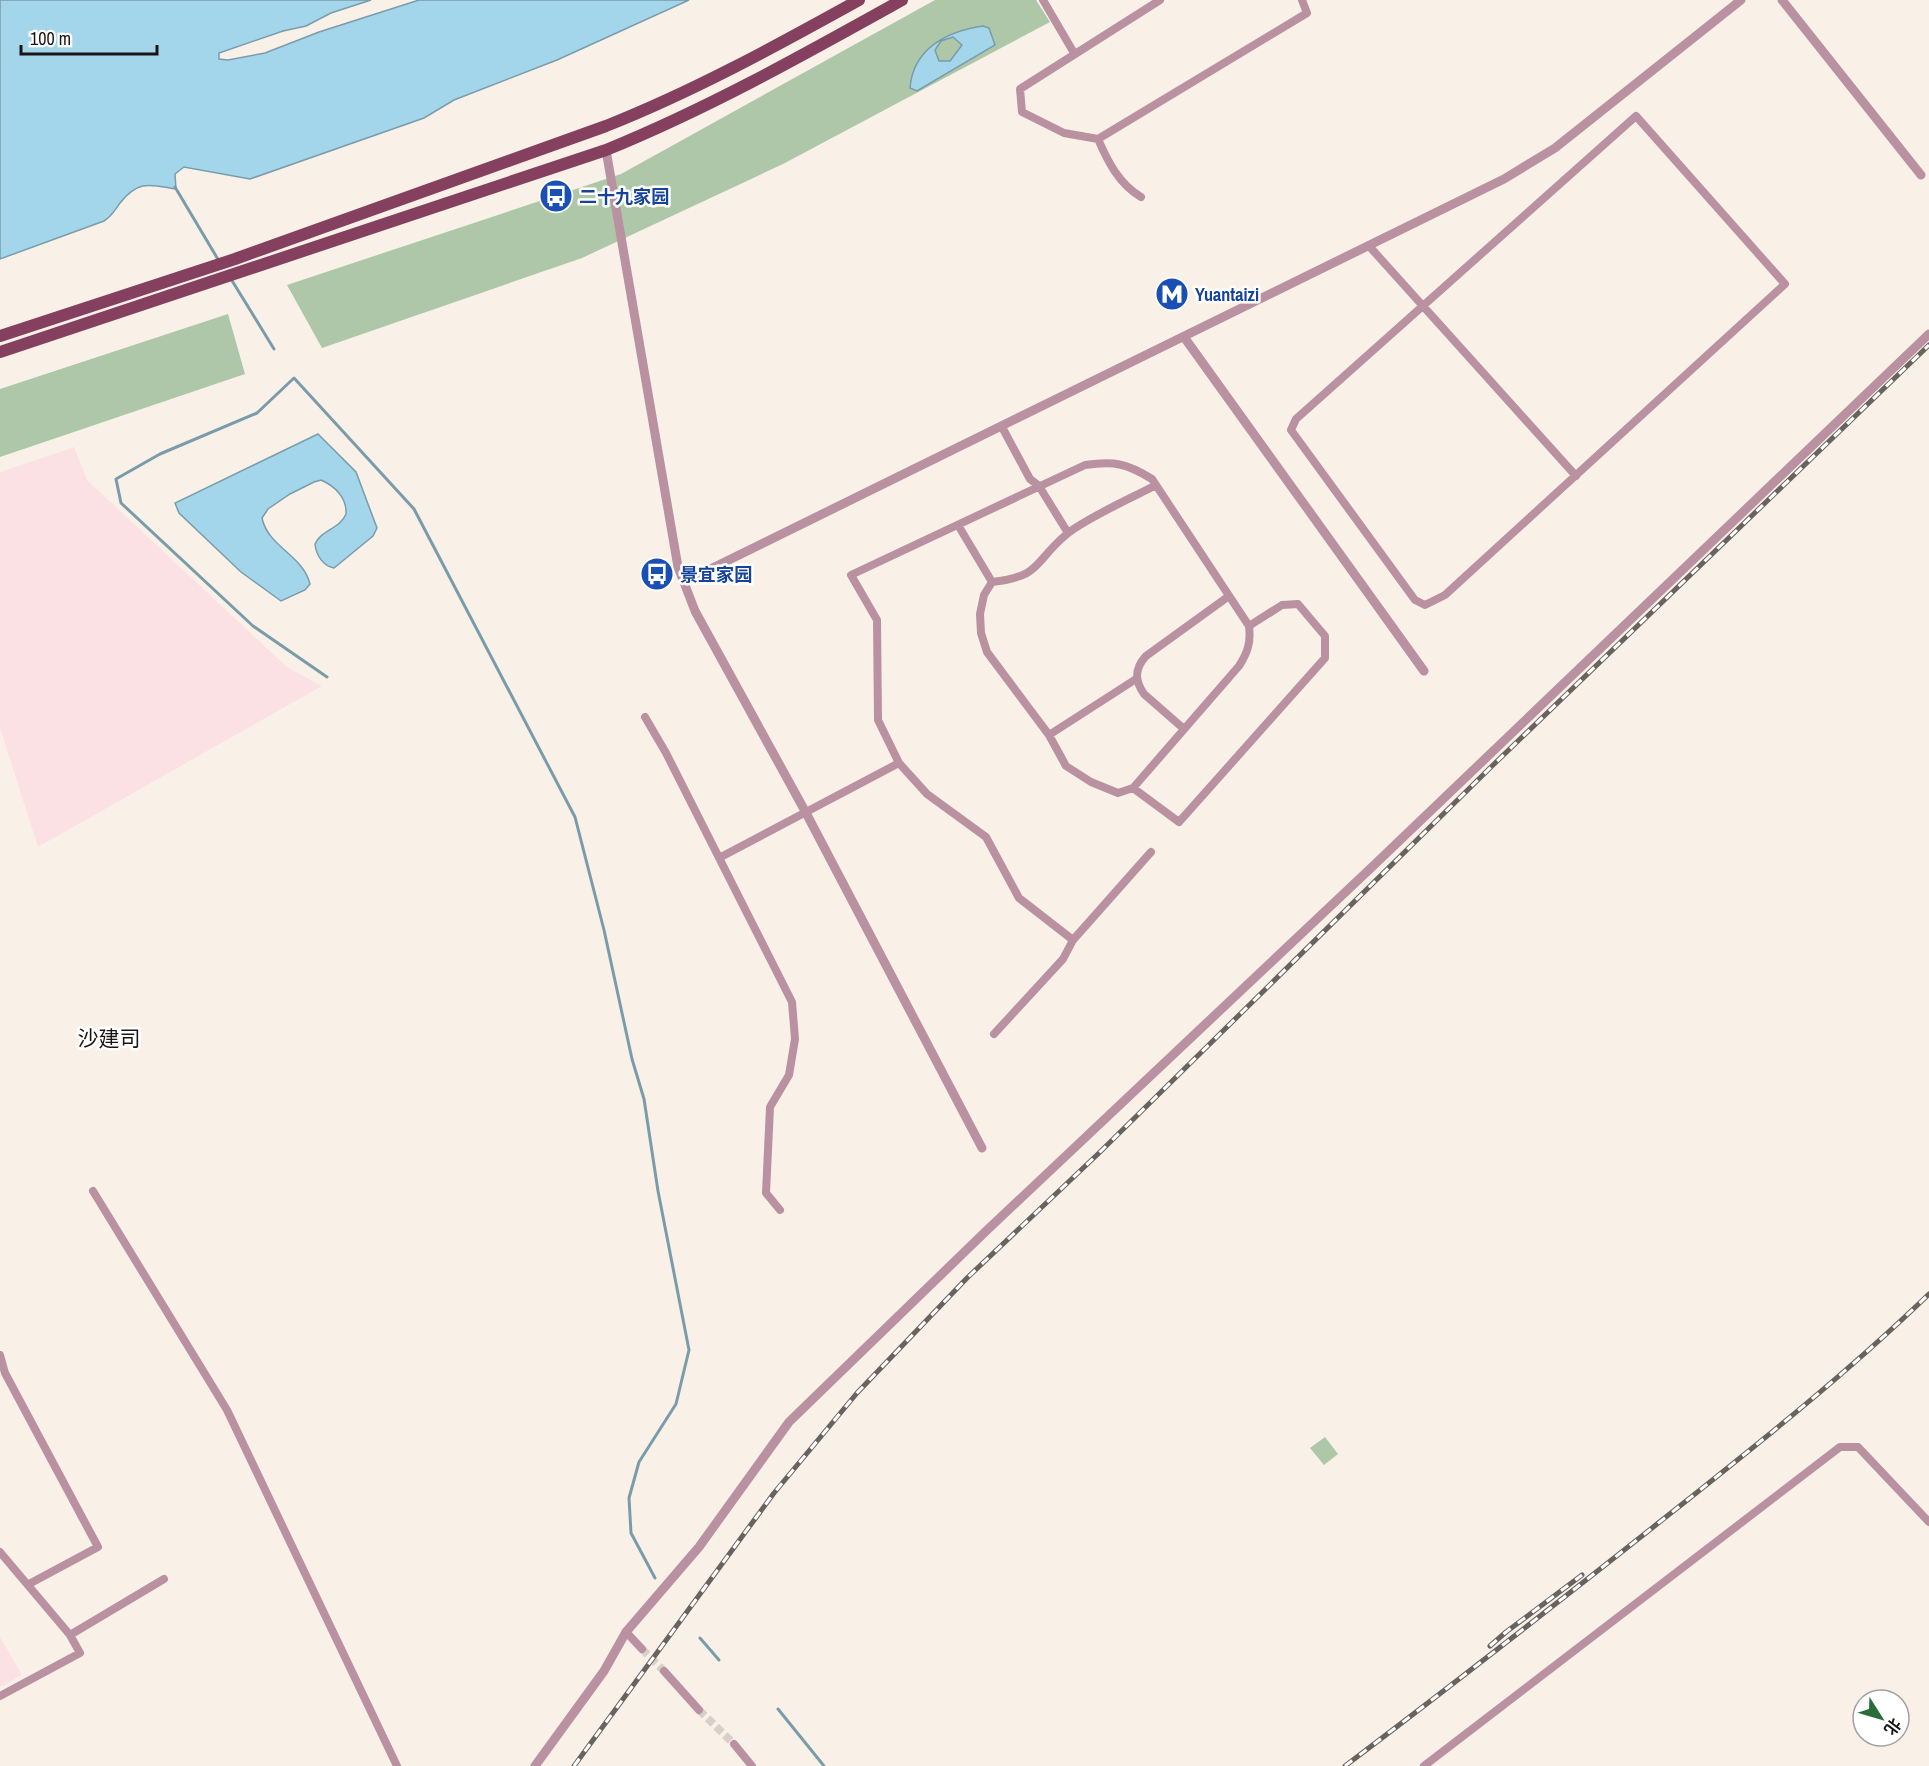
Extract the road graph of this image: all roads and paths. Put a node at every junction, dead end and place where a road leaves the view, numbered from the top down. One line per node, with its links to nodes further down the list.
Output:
1 (859, 0): 16 (main road)
2 (902, 0): 10 (main road)
3 (1043, 0): 8 (street)
4 (1160, 0): 8 (street)
5 (1302, 0): 9 (street)
6 (1741, 0): 13 (street)
7 (1782, 0): 11 (street)
8 (1074, 53): 9 (street)
9 (1098, 139): 12 (street)
10 (606, 150): 18 (main road); 25 (street)
11 (1921, 175)
12 (1141, 197)
13 (1369, 246): 14 (street); 17 (street)
14 (1422, 307): 20 (street); 20 (street); 20 (street)
15 (1929, 334): 49 (street)
16 (0, 336)
17 (1185, 337): 19 (street); 29 (street)
18 (0, 352)
19 (1002, 426): 22 (street); 25 (street)
20 (1576, 476)
21 (1156, 485): 22 (street); 24 (street); 27 (street)
22 (1039, 486): 23 (street); 24 (street)
23 (958, 525): 26 (street); 34 (street)
24 (1068, 533): 26 (street)
25 (684, 582): 36 (street)
26 (992, 582): 33 (street)
27 (1229, 596): 28 (street); 30 (street)
28 (1249, 626): 32 (street); 35 (street)
29 (1424, 671)
30 (1136, 679): 32 (street); 33 (street)
31 (645, 717): 38 (street)
32 (1184, 729): 35 (street)
33 (1049, 735): 35 (street)
34 (899, 763): 36 (street); 39 (street)
35 (1133, 788)
36 (805, 811): 38 (street); 41 (street)
37 (1150, 852): 39 (street)
38 (719, 858): 43 (street)
39 (1073, 940): 40 (street)
40 (994, 1034)
41 (982, 1149)
42 (93, 1191): 56 (street)
43 (780, 1210)
44 (0, 1355): 48 (street)
45 (1929, 1522): 59 (street)
46 (0, 1552): 48 (street)
47 (164, 1579): 50 (street)
48 (29, 1584): 50 (street)
49 (626, 1632): 51 (street); 57 (street)
50 (70, 1635): 53 (street)
51 (642, 1649)
52 (664, 1671): 54 (street)
53 (0, 1696)
54 (699, 1710)
55 (734, 1744): 58 (street)
56 (397, 1766)
57 (535, 1766)
58 (752, 1766)
59 (1424, 1766)

